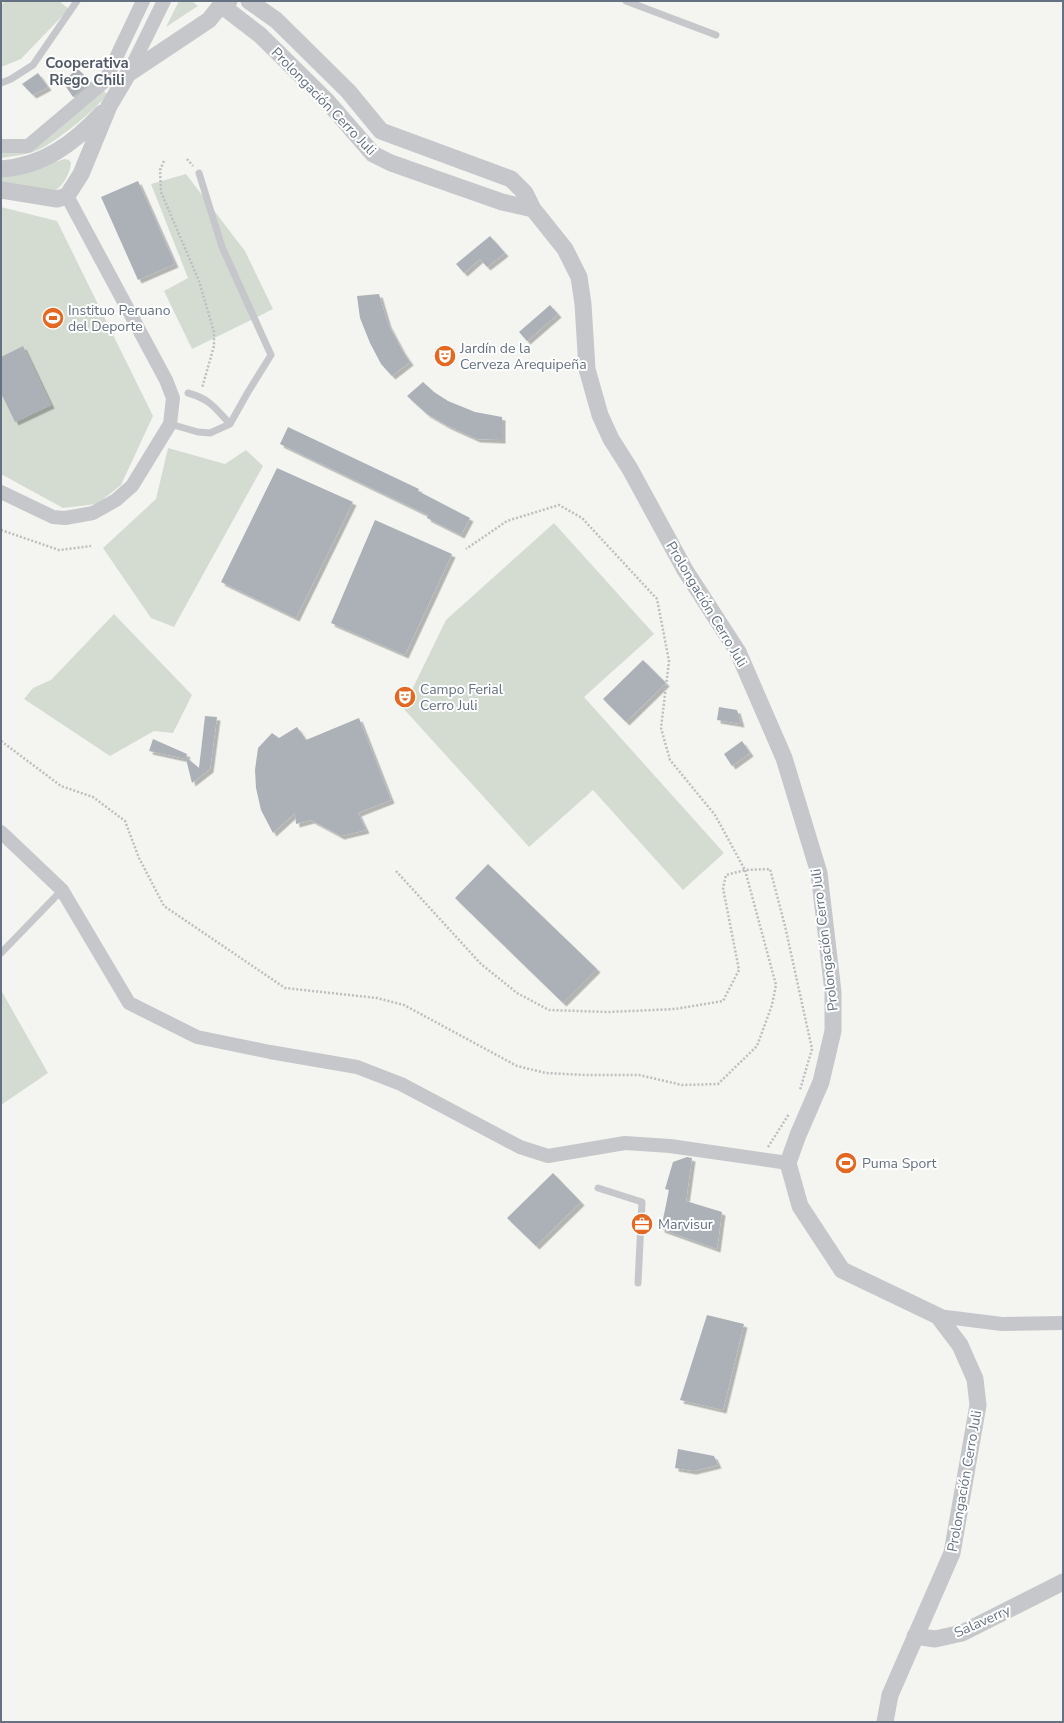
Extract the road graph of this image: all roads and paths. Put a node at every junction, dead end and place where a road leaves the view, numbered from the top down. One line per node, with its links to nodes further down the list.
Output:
1 (77, 1): 9 (lane)
2 (143, 1): 11 (street)
3 (164, 1): 8 (street)
4 (626, 1): 7 (lane)
5 (258, 2): 6 (street); 17 (street, Prolongación Cerro Juli)
6 (226, 6): 8 (street); 17 (street, Prolongación Cerro Juli)
7 (716, 35)
8 (128, 74): 10 (street)
9 (1, 83)
10 (109, 106): 13 (street); 16 (street)
11 (1, 146)
12 (164, 161): 19 (path)
13 (1, 169)
14 (199, 173): 21 (lane)
15 (1, 190): 16 (street)
16 (67, 196): 20 (street)
17 (533, 209): 35 (street, Prolongación Cerro Juli)
18 (188, 393): 19 (lane)
19 (200, 396): 21 (lane)
20 (170, 424): 21 (lane); 22 (street)
21 (230, 424)
22 (1, 492)
23 (1, 530): 24 (path)
24 (91, 546)
25 (466, 549): 28 (path)
26 (1, 742): 28 (path)
27 (1, 832): 30 (street)
28 (745, 870): 29 (path); 32 (path)
29 (396, 871)
30 (62, 890): 31 (lane); 34 (street)
31 (1, 953)
32 (798, 1097)
33 (792, 1110): 34 (path)
34 (761, 1159): 35 (street)
35 (788, 1163): 38 (street, Prolongación Cerro Juli)
36 (598, 1188): 37 (lane)
37 (638, 1283)
38 (938, 1316): 39 (street); 41 (street, Prolongación Cerro Juli)
39 (1063, 1323)
40 (1063, 1582): 41 (street, Salaverry)
41 (915, 1636): 42 (street)
42 (885, 1722)

